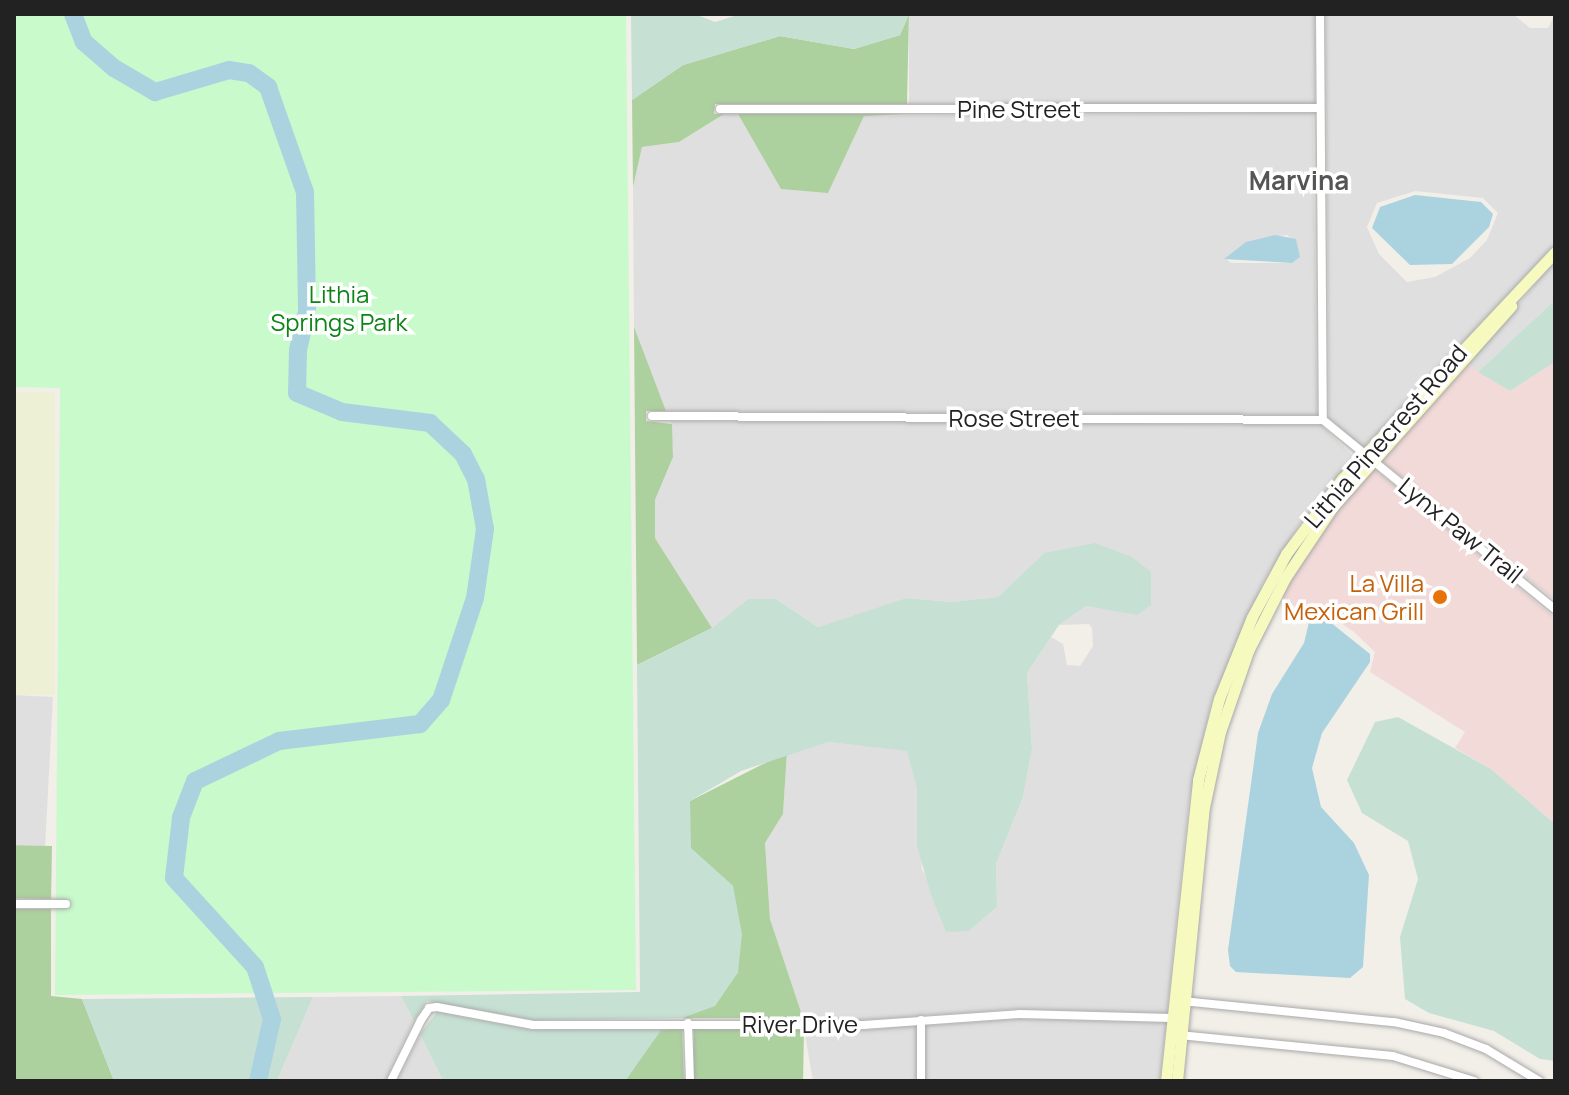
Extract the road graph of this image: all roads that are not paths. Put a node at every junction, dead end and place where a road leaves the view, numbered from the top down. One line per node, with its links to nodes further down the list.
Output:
1 (1320, 14): 2 (street)
2 (1319, 108): 3 (street, Pine Street); 6 (street)
3 (720, 109)
4 (1555, 252): 7 (main road, Lithia Pinecrest Road)
5 (652, 416): 6 (street, Rose Street)
6 (1323, 420): 7 (street)
7 (1367, 458): 8 (street, Lynx Paw Trail); 11 (main road, Lithia Pinecrest Road)
8 (1555, 609)
9 (14, 904): 10 (street)
10 (66, 904)
11 (1179, 1001): 12 (main road, Lithia Pinecrest Road); 15 (main road, Lithia Pinecrest Road); 22 (street)
12 (1172, 1018): 13 (street, River Drive); 15 (main road, Lithia Pinecrest Road)
13 (921, 1020): 14 (street, River Drive); 18 (street)
14 (688, 1023): 16 (street, River Drive); 17 (street)
15 (1176, 1034): 19 (main road, Lithia Pinecrest Road); 20 (main road, Lithia Pinecrest Road); 21 (street)
16 (391, 1081)
17 (690, 1081)
18 (921, 1081)
19 (1166, 1081)
20 (1177, 1081)
21 (1474, 1081)
22 (1539, 1081)

